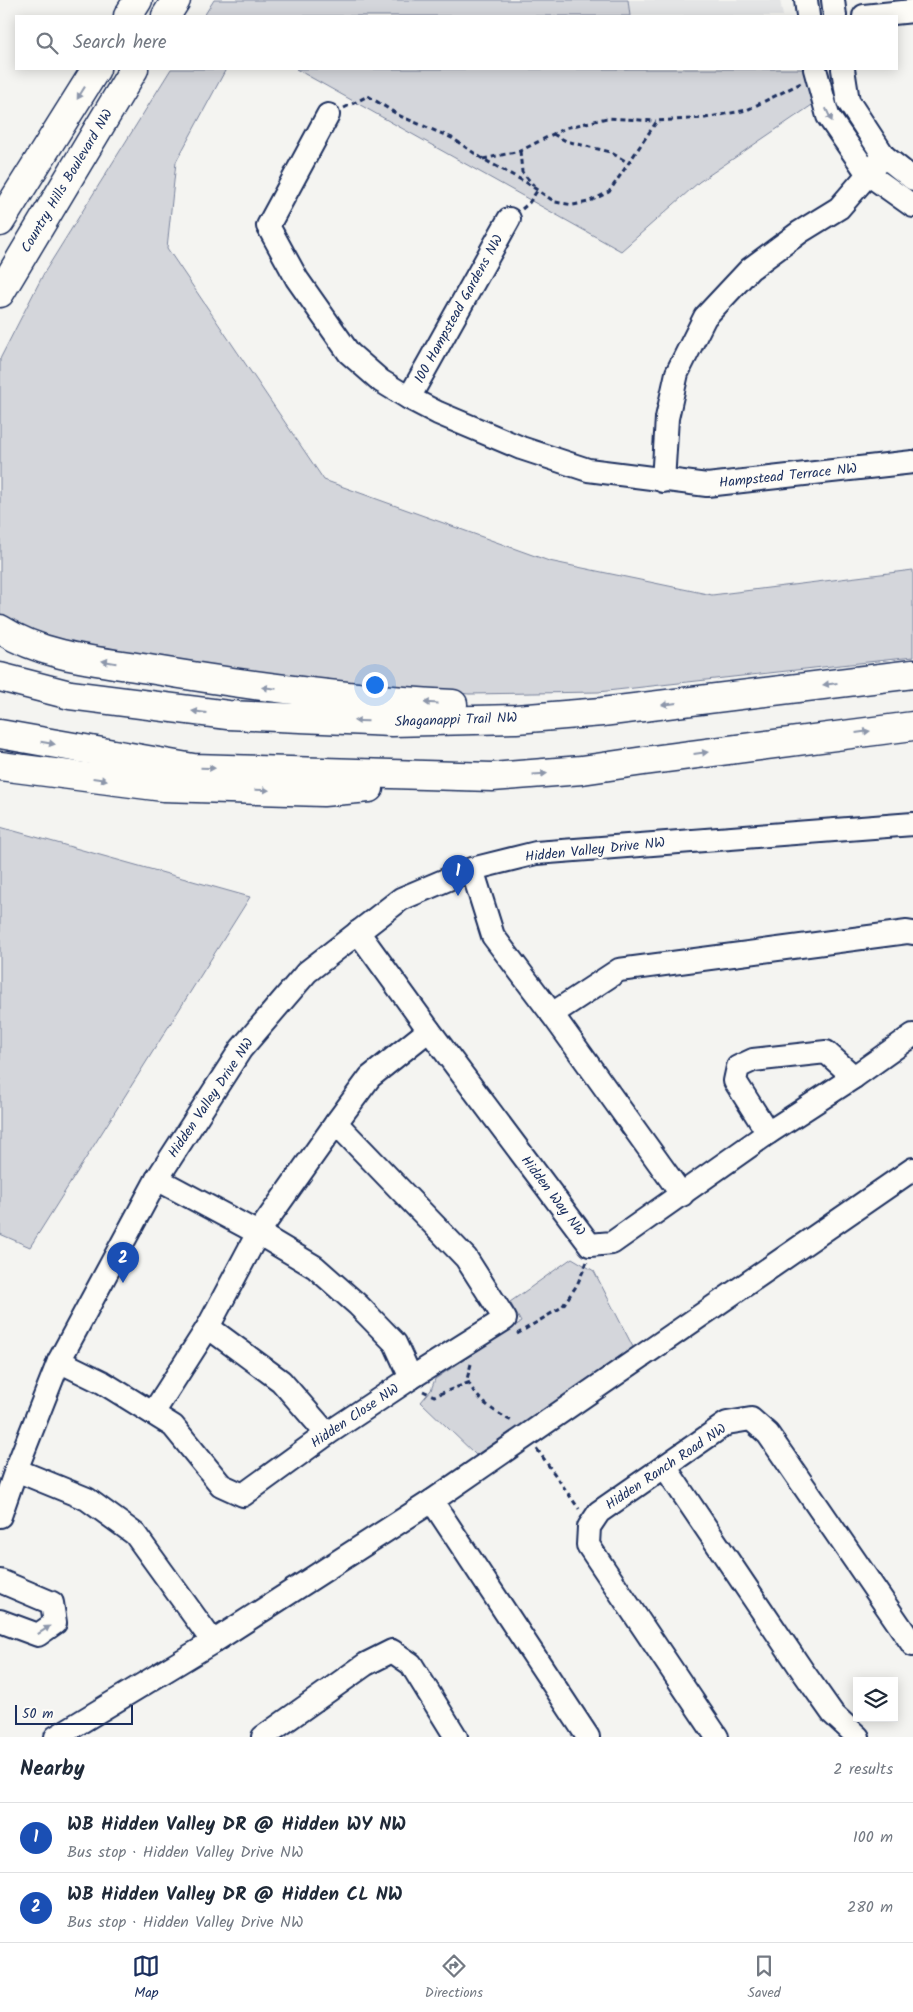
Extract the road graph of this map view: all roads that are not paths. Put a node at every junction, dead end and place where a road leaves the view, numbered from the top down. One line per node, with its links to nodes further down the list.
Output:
1 (138, 0): 6 (main road)
2 (176, 0): 7 (main road)
3 (806, 0): 8 (street)
4 (833, 0): 9 (street)
5 (913, 11): 10 (street)
6 (129, 15)
7 (167, 15)
8 (808, 15)
9 (835, 15)
10 (874, 15)
11 (95, 70): 16 (main road, one-way to 16)
12 (133, 70): 24 (main road, Country Hills Boulevard NW)
13 (843, 70): 17 (street)
14 (815, 73): 18 (street, one-way to 18)
15 (328, 115): 25 (street, Hampstead Terrace NW)
16 (66, 117): 20 (main road); 23 (main road)
17 (884, 156): 18 (street); 19 (street)
18 (868, 174): 21 (street); 27 (street)
19 (913, 179)
20 (0, 195)
21 (913, 206)
22 (509, 219): 25 (street, 100 Hampstead Gardens NW)
23 (0, 222)
24 (0, 293)
25 (408, 398): 27 (street, Hampstead Terrace NW)
26 (913, 462): 27 (street, Hampstead Terrace NW)
27 (663, 480)
28 (0, 630): 33 (main road, one-way to 28)
29 (913, 674): 33 (main road, Shaganappi Trail NW, one-way to 33)
30 (0, 676): 32 (main road, Shaganappi Trail NW)
31 (0, 687): 32 (main road)
32 (70, 695): 33 (main road, Shaganappi Trail NW, one-way to 32)
33 (602, 712)
34 (913, 726): 37 (main road, one-way to 34)
35 (0, 734): 37 (main road, one-way to 37)
36 (0, 766): 37 (main road, one-way to 37)
37 (492, 777)
38 (913, 824): 39 (street, Hidden Valley Drive NW)
39 (472, 869): 40 (street, Hidden Valley Drive NW); 42 (street)
40 (358, 932): 43 (street, Hidden Way NW); 49 (street, Hidden Valley Drive NW)
41 (913, 934): 42 (street)
42 (552, 1014): 50 (street)
43 (429, 1030): 46 (street); 50 (street, Hidden Way NW)
44 (913, 1035): 45 (street, Hidden Way NW)
45 (854, 1077): 47 (street, Hidden Way NW); 47 (street)
46 (336, 1122): 51 (street); 54 (street)
47 (768, 1133): 50 (street, Hidden Way NW)
48 (913, 1169): 59 (street)
49 (157, 1179): 51 (street, Hidden Close NW); 53 (street, Hidden Valley Drive NW)
50 (682, 1195)
51 (258, 1232): 52 (street); 54 (street, Hidden Close NW)
52 (208, 1327): 55 (street); 56 (street)
53 (59, 1361): 55 (street, Hidden Close NW); 58 (street, Hidden Valley Drive NW)
54 (411, 1378): 56 (street, Hidden Close NW)
55 (153, 1413): 56 (street, Hidden Close NW)
56 (327, 1434)
57 (665, 1468): 64 (street, Hidden Ranch Road NW); 69 (street, Hidden Ranch Road NW); 70 (street)
58 (16, 1470): 60 (street, Hidden Valley Drive NW); 63 (street)
59 (432, 1501): 63 (street); 68 (street)
60 (0, 1516)
61 (0, 1581): 62 (street, one-way to 61)
62 (0, 1620)
63 (213, 1642): 65 (street)
64 (913, 1645)
65 (56, 1737)
66 (263, 1737): 67 (street)
67 (456, 1737)
68 (588, 1737)
69 (717, 1737)
70 (858, 1737)

